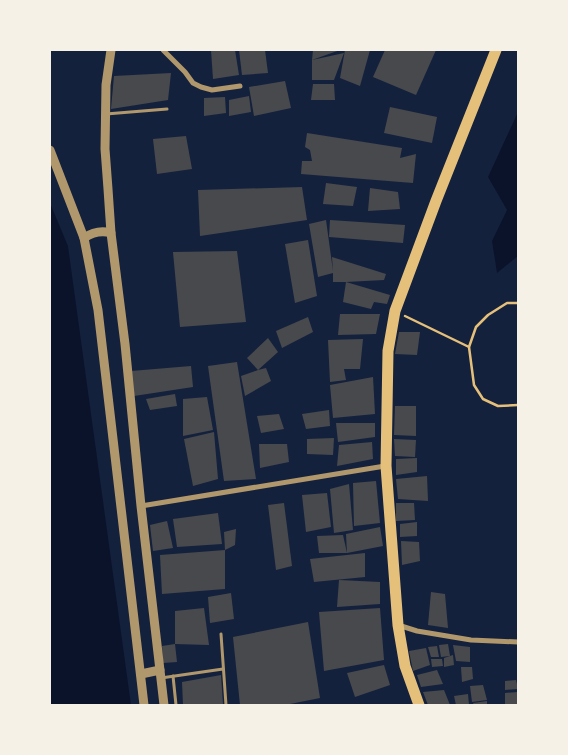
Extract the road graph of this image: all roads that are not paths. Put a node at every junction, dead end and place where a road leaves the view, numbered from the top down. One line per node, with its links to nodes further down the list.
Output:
1 (111, 50): 6 (street)
2 (163, 50): 4 (street)
3 (496, 50): 10 (highway)
4 (240, 86)
5 (167, 109): 6 (lane)
6 (106, 114): 8 (street)
7 (50, 150): 9 (street)
8 (111, 233): 9 (street); 11 (street)
9 (84, 238): 16 (street)
10 (386, 466): 11 (street); 12 (highway)
11 (142, 506): 17 (street)
12 (398, 625): 14 (street); 23 (highway)
13 (221, 634): 15 (lane)
14 (518, 642)
15 (223, 669): 18 (lane); 22 (lane)
16 (141, 674): 17 (street); 19 (street)
17 (160, 674): 18 (lane); 20 (street)
18 (173, 676): 21 (lane)
19 (144, 705)
20 (164, 705)
21 (176, 705)
22 (226, 705)
23 (419, 705)

